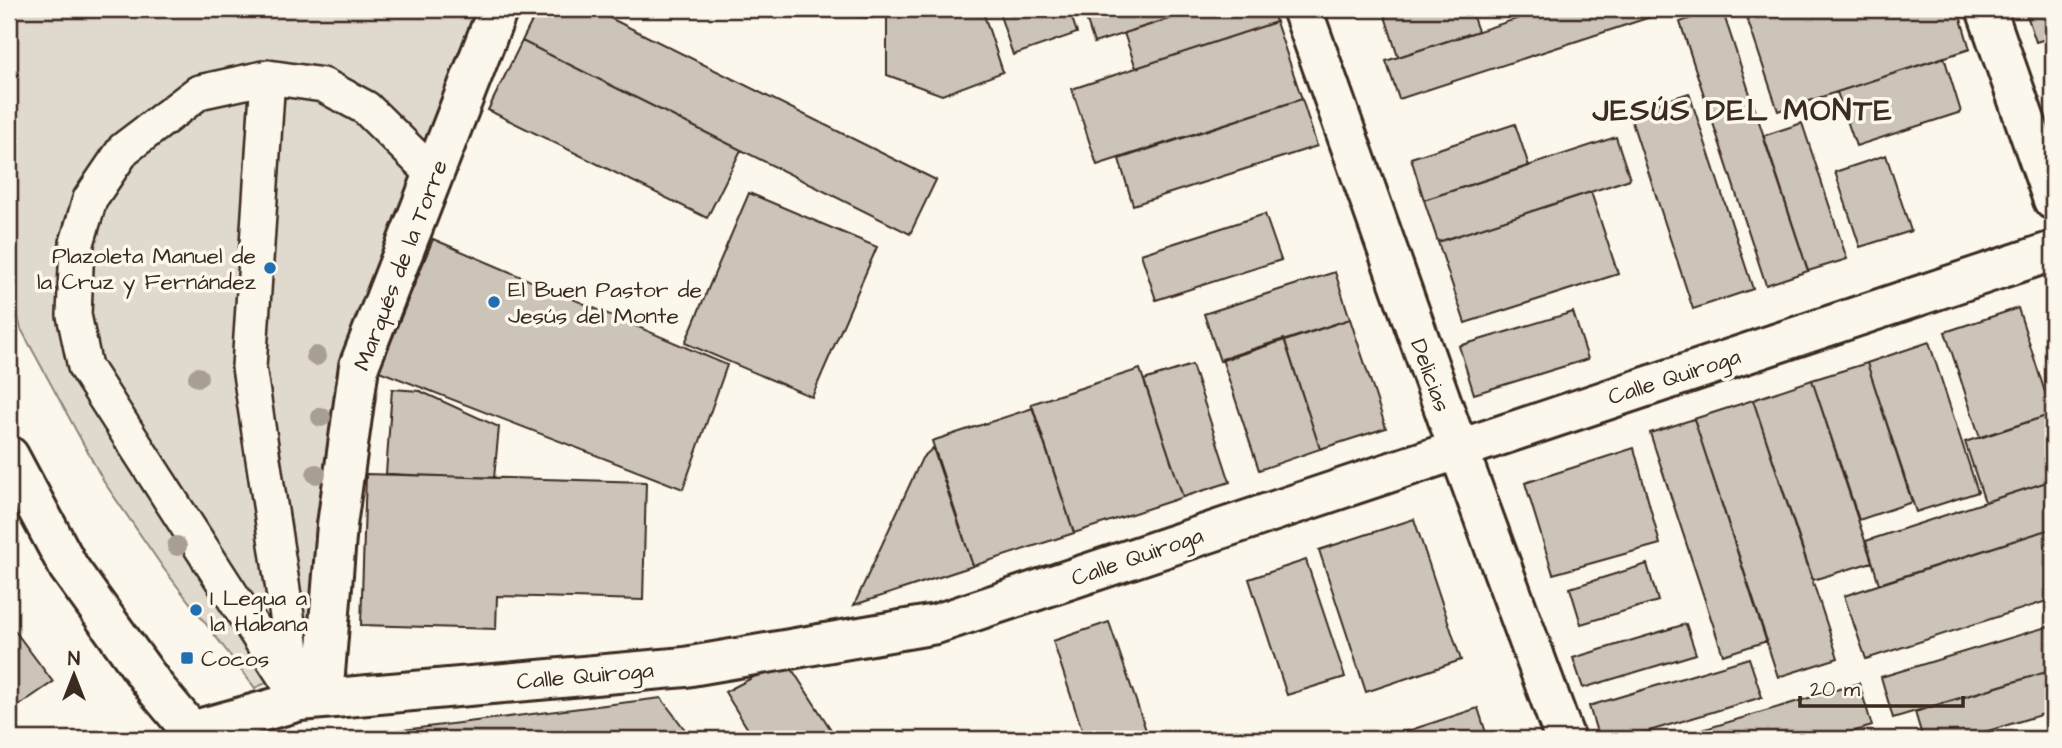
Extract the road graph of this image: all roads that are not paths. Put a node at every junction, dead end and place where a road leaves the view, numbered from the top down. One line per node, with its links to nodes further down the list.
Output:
1 (498, 9): 5 (street, Marqués de la Torre)
2 (1302, 9): 8 (street, Delicias)
3 (1986, 9): 6 (street)
4 (268, 77): 5 (lane); 10 (lane); 10 (lane)
5 (434, 175): 10 (street, Marqués de la Torre)
6 (2053, 200)
7 (2053, 251): 8 (street, Calle Quiroga)
8 (1458, 448): 10 (street, Calle Quiroga); 12 (street, Delicias)
9 (9, 456): 11 (street)
10 (311, 699): 11 (street, Calle Quiroga)
11 (194, 735)
12 (1565, 739)

